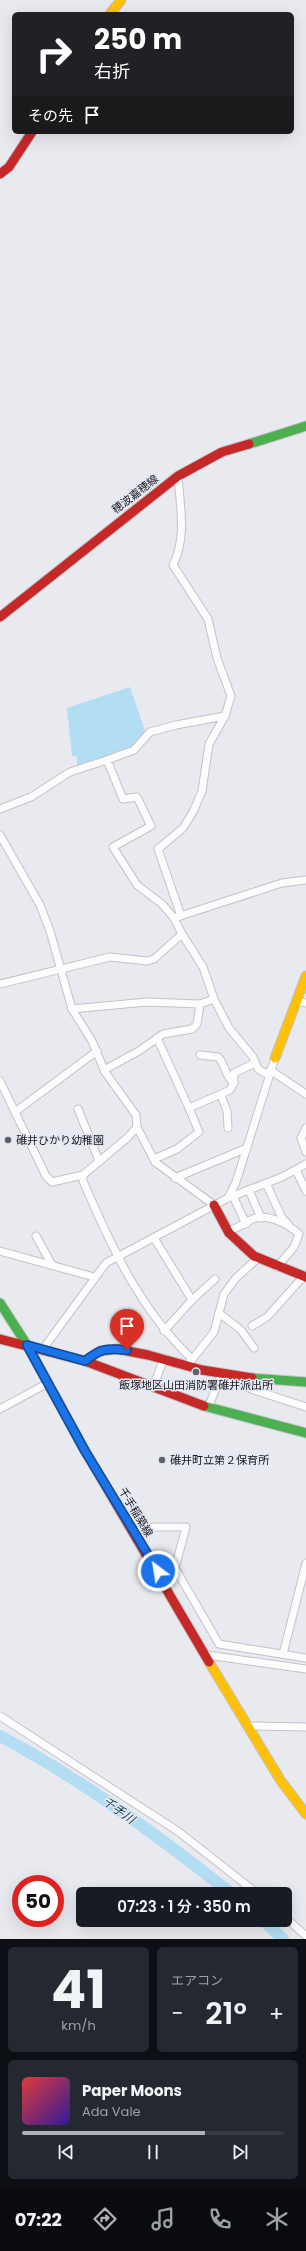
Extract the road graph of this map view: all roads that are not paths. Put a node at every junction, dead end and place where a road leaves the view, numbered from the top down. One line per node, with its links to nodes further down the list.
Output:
1 (121, 0): 2 (main road)
2 (112, 12)
3 (31, 134): 4 (main road)
4 (0, 174)
5 (306, 426): 6 (main road, 穂波嘉穂線)
6 (178, 476): 7 (main road, 穂波嘉穂線); 8 (street)
7 (0, 617)
8 (225, 716): 9 (street); 13 (street)
9 (106, 760): 10 (street); 13 (street)
10 (0, 809)
11 (0, 835): 15 (street)
12 (306, 880): 13 (street)
13 (178, 917): 14 (street)
14 (182, 934): 15 (street); 18 (street)
15 (61, 967): 17 (street); 21 (street)
16 (306, 976): 19 (main road)
17 (0, 984)
18 (214, 999): 20 (street); 26 (street)
19 (301, 1002): 25 (main road)
20 (200, 1004): 21 (street); 22 (street)
21 (72, 1009): 23 (street)
22 (157, 1038): 27 (street); 33 (street)
23 (97, 1051): 27 (street); 35 (street)
24 (200, 1055): 30 (street)
25 (275, 1058): 28 (street)
26 (255, 1063): 28 (street); 30 (street)
27 (104, 1070): 36 (street)
28 (269, 1073): 31 (street); 39 (street)
29 (0, 1081): 35 (street)
30 (234, 1084): 32 (street)
31 (306, 1094)
32 (221, 1095): 33 (street); 37 (street)
33 (189, 1108): 41 (street)
34 (78, 1109): 42 (street)
35 (15, 1112): 45 (street)
36 (137, 1127): 41 (street); 42 (street)
37 (228, 1128)
38 (306, 1128): 40 (street)
39 (247, 1148): 46 (street); 50 (street)
40 (306, 1152)
41 (154, 1160): 46 (street)
42 (99, 1161): 45 (street)
43 (306, 1164): 44 (street)
44 (296, 1170): 47 (street); 49 (street)
45 (83, 1175): 59 (street)
46 (175, 1178): 51 (street)
47 (266, 1183): 48 (street); 54 (street)
48 (249, 1190): 50 (street); 52 (street)
49 (306, 1192)
50 (230, 1197): 51 (street); 53 (street)
51 (214, 1205): 55 (main road); 57 (street)
52 (261, 1218): 53 (street); 54 (street)
53 (246, 1224): 55 (street)
54 (289, 1226): 62 (street)
55 (228, 1231): 60 (main road)
56 (36, 1236): 61 (street)
57 (154, 1238): 59 (street); 66 (street)
58 (0, 1251): 61 (street)
59 (117, 1256): 64 (street); 70 (street)
60 (258, 1258): 62 (main road); 68 (street)
61 (52, 1265): 64 (street)
62 (277, 1266): 63 (main road)
63 (305, 1276): 69 (street)
64 (94, 1277): 74 (street)
65 (215, 1279): 66 (street)
66 (192, 1300): 70 (street)
67 (0, 1303): 72 (main road, 千手稲築線)
68 (219, 1313): 73 (street); 77 (street)
69 (252, 1326)
70 (164, 1332): 77 (street)
71 (0, 1339): 72 (main road)
72 (27, 1345): 74 (main road); 80 (main road, 千手稲築線)
73 (254, 1348)
74 (43, 1349): 76 (main road)
75 (164, 1358): 76 (main road); 77 (main road); 81 (street)
76 (85, 1361): 81 (main road)
77 (190, 1362): 78 (main road)
78 (221, 1374): 79 (main road); 82 (street); 83 (street)
79 (306, 1382)
80 (48, 1384): 84 (street); 86 (main road, 千手稲築線)
81 (153, 1388): 83 (main road)
82 (306, 1407)
83 (208, 1408): 85 (main road)
84 (0, 1409)
85 (306, 1432)
86 (134, 1531): 88 (street); 89 (main road, 千手稲築線)
87 (306, 1563): 88 (street)
88 (283, 1654): 90 (street)
89 (207, 1656): 91 (street); 93 (main road, 千手稲築線)
90 (306, 1658)
91 (306, 1669)
92 (0, 1716): 96 (street)
93 (248, 1726): 94 (street); 95 (main road, 千手稲築線)
94 (306, 1727)
95 (306, 1814)
96 (249, 1887)
97 (292, 1923): 98 (street)
98 (306, 1936)

